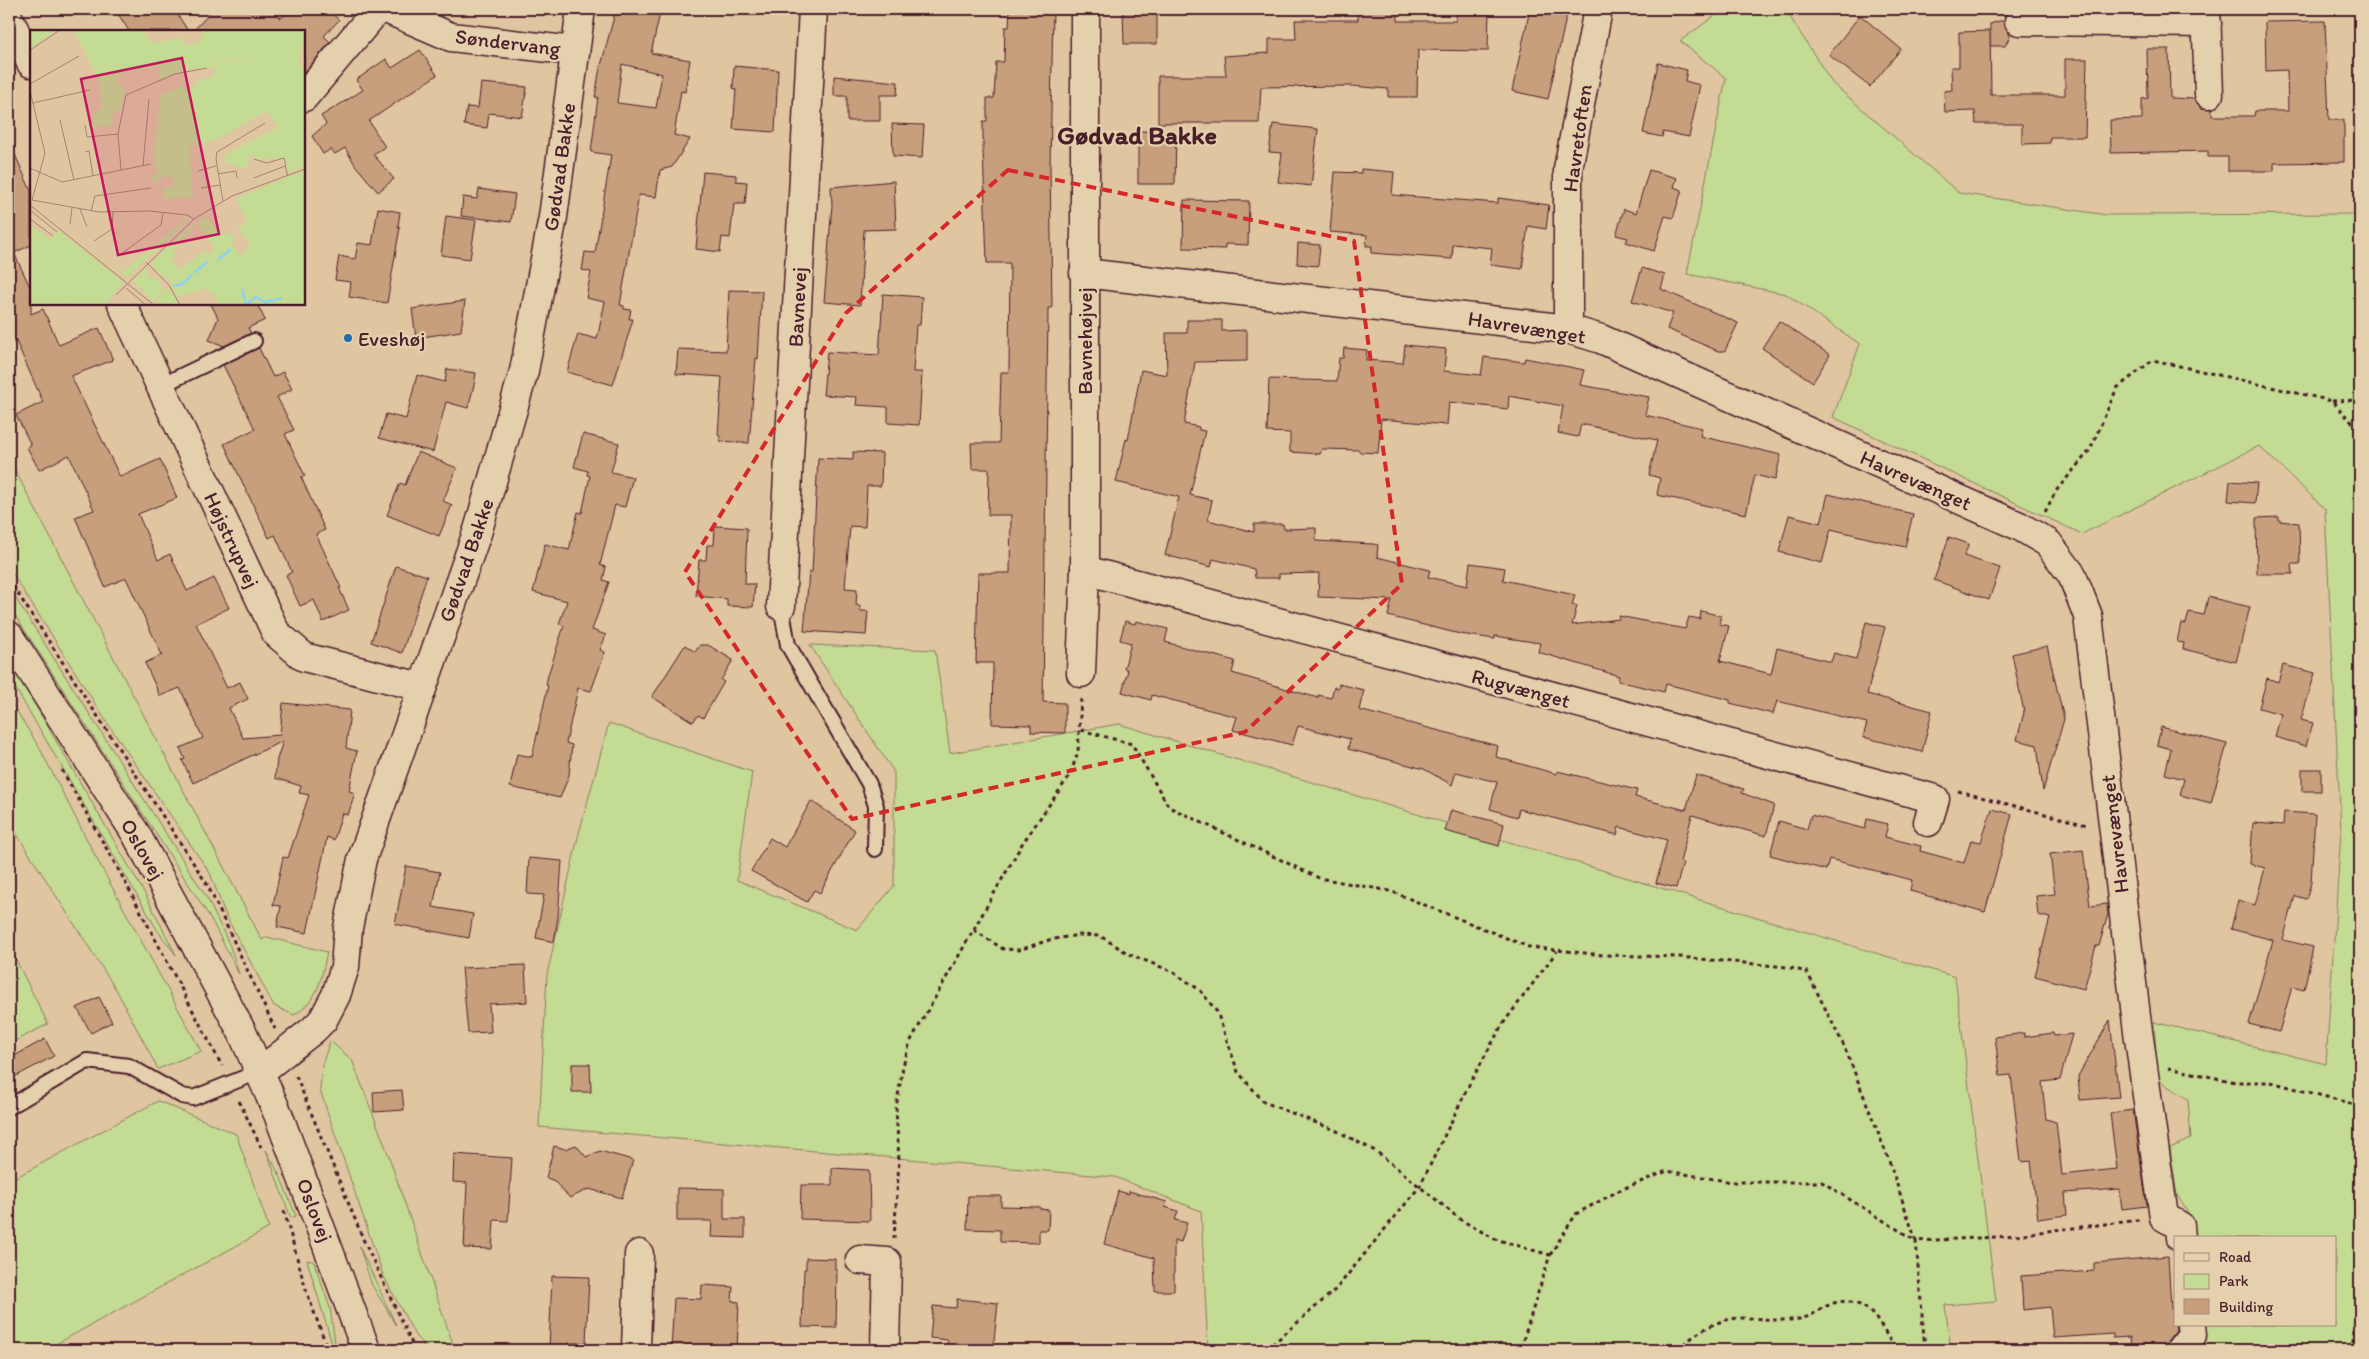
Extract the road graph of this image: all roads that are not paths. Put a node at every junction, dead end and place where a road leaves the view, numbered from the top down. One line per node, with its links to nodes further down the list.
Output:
1 (378, 9): 13 (street)
2 (386, 9): 10 (street, Søndervang)
3 (581, 9): 10 (street, Gødvad Bakke)
4 (813, 9): 20 (street, Bavnevej)
5 (1085, 9): 14 (street, Bavnehøjvej)
6 (1598, 9): 16 (street, Havretoften)
7 (2206, 16): 9 (street); 12 (street)
8 (9, 19): 11 (street)
9 (2019, 21)
10 (575, 51): 23 (street, Gødvad Bakke)
11 (30, 62)
12 (2209, 94)
13 (305, 97)
14 (1084, 273): 16 (street, Havrevænget); 19 (street, Bavnehøjvej)
15 (122, 305): 18 (street, Højstrupvej)
16 (1568, 329): 28 (street, Havrevænget)
17 (254, 341): 18 (lane)
18 (160, 386): 23 (street, Højstrupvej)
19 (1085, 570): 22 (street, Bavnehøjvej); 24 (street, Rugvænget)
20 (781, 606): 25 (lane)
21 (9, 636): 26 (street, Oslovej)
22 (1081, 673)
23 (421, 687): 26 (street, Gødvad Bakke)
24 (1931, 811)
25 (875, 849)
26 (261, 1071): 27 (lane); 32 (street, Oslovej)
27 (9, 1107)
28 (2182, 1236)
29 (639, 1254): 33 (street)
30 (860, 1260): 34 (street)
31 (2191, 1326): 35 (street)
32 (366, 1350)
33 (636, 1350)
34 (885, 1350)
35 (2180, 1350)

